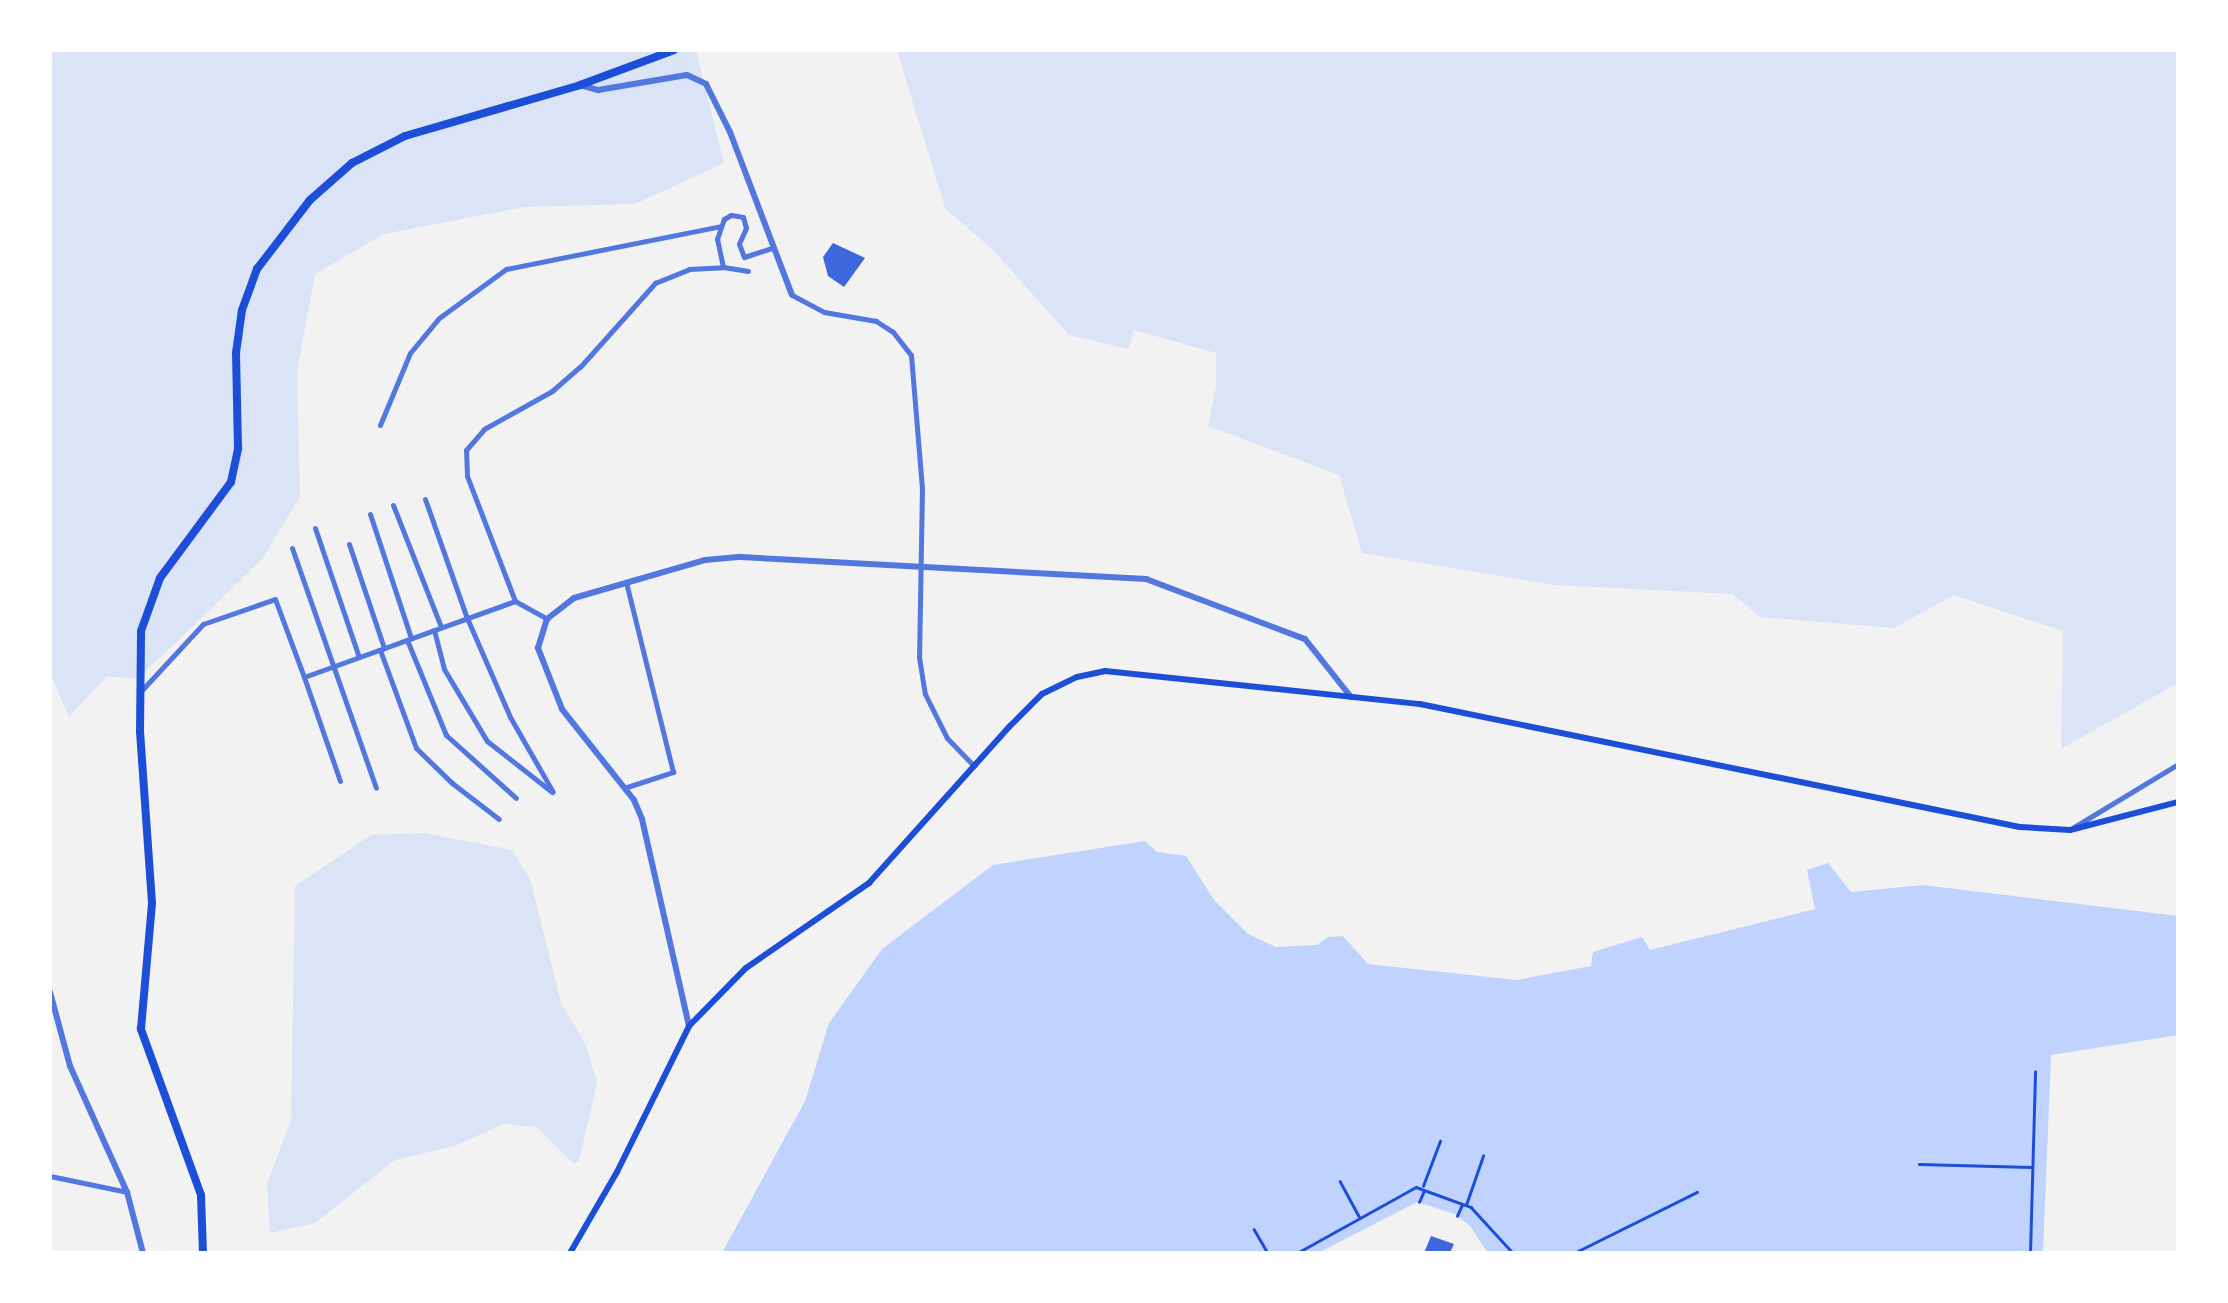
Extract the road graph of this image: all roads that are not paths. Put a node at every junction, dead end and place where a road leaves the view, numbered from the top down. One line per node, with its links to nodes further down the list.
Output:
1 (674, 50): 2 (main road)
2 (580, 85): 4 (street); 26 (main road)
3 (721, 226): 4 (street); 5 (street); 8 (street)
4 (771, 248): 7 (street)
5 (723, 267): 6 (street); 17 (street)
6 (748, 271)
7 (792, 295): 15 (street)
8 (380, 425)
9 (425, 499): 18 (street)
10 (393, 506): 20 (street)
11 (370, 514): 21 (street)
12 (315, 528): 23 (street)
13 (349, 544): 22 (street)
14 (292, 548): 24 (street)
15 (923, 565): 16 (street); 27 (street); 29 (street)
16 (626, 582): 19 (street); 32 (street)
17 (515, 600): 18 (street); 19 (street)
18 (467, 618): 20 (street); 20 (street)
19 (547, 619): 32 (street)
20 (437, 629): 21 (street)
21 (409, 639): 22 (street); 33 (street)
22 (382, 649): 23 (street); 35 (street)
23 (358, 657): 24 (street)
24 (332, 667): 25 (street); 31 (street)
25 (304, 677): 26 (street); 30 (street)
26 (139, 693): 42 (main road)
27 (1351, 697): 29 (main road); 36 (main road)
28 (2178, 764): 36 (street)
29 (974, 766): 38 (main road)
30 (340, 781)
31 (376, 788)
32 (624, 788): 38 (street)
33 (516, 798)
34 (2178, 802): 36 (main road)
35 (499, 820)
36 (2070, 830)
37 (50, 992): 40 (street)
38 (689, 1026): 43 (main road)
39 (50, 1176): 40 (street)
40 (126, 1192): 41 (street)
41 (144, 1253)
42 (204, 1253)
43 (570, 1253)

